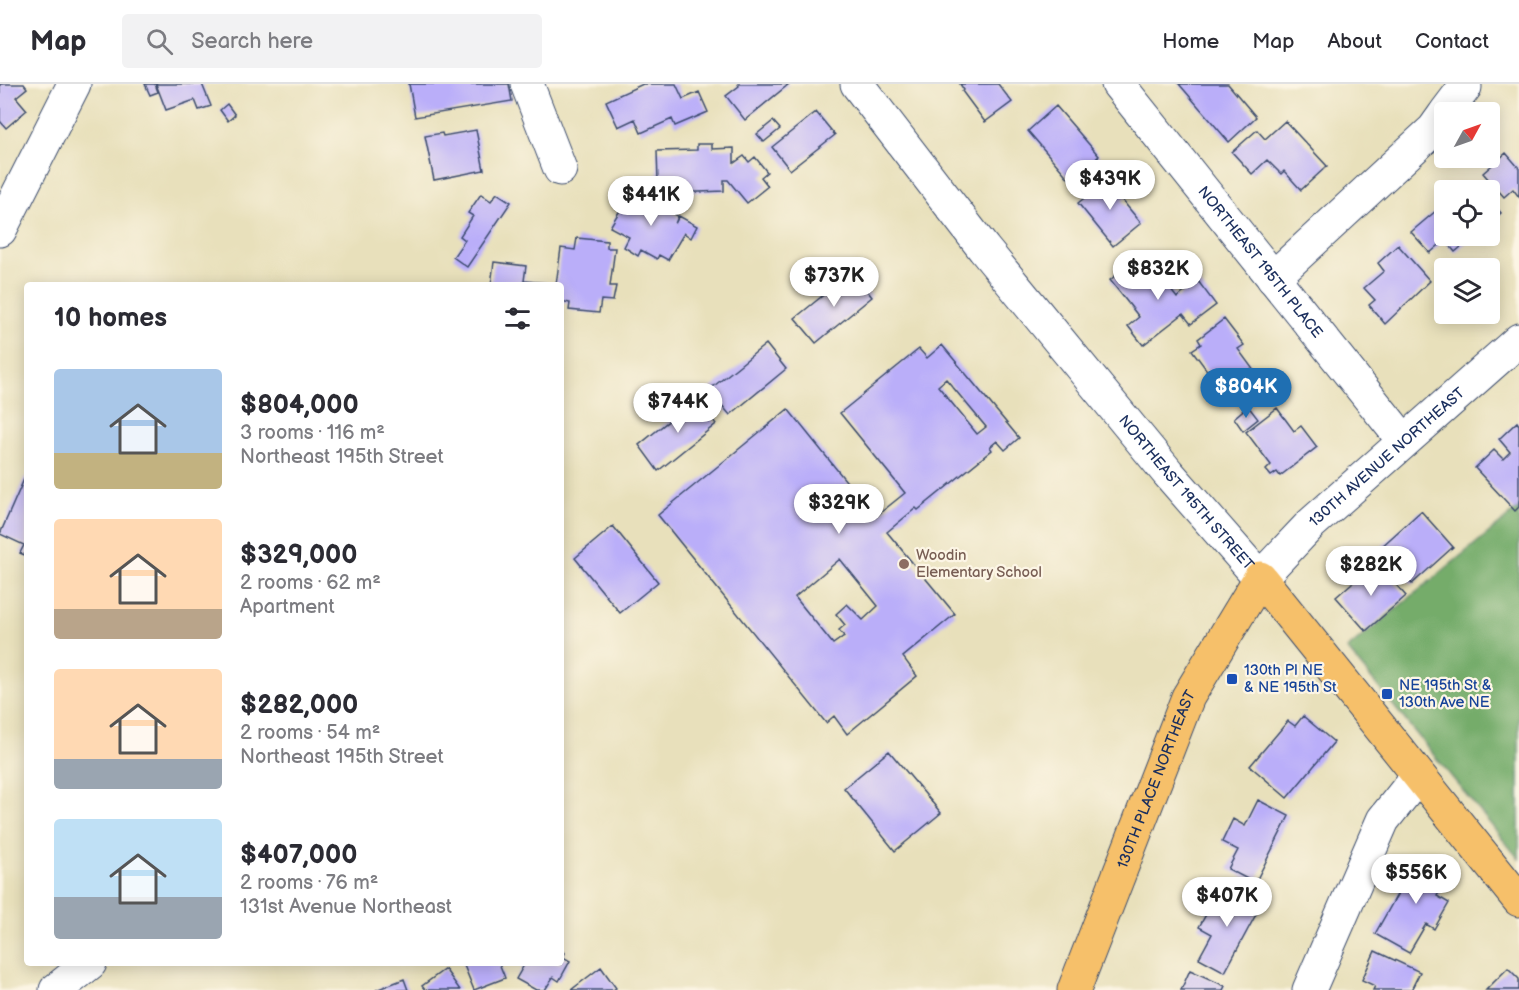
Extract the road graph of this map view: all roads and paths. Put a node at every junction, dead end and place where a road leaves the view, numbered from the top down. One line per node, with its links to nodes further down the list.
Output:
1 (74, 84): 7 (street)
2 (527, 84): 6 (street)
3 (857, 84): 11 (street, NORTHEAST 195TH STREET)
4 (1118, 84): 8 (street, NORTHEAST 195TH PLACE)
5 (1434, 129): 8 (street)
6 (560, 169)
7 (0, 230)
8 (1273, 278): 10 (street, NORTHEAST 195TH PLACE)
9 (1519, 340): 10 (street, 130TH AVENUE NORTHEAST)
10 (1404, 441): 11 (street, 130TH AVENUE NORTHEAST)
11 (1260, 578): 12 (main road, NORTHEAST 195TH STREET); 16 (main road, 130TH PLACE NORTHEAST)
12 (1418, 776): 13 (main road, NORTHEAST 195TH STREET); 17 (street)
13 (1519, 900)
14 (86, 966): 15 (street)
15 (56, 990)
16 (1074, 990)
17 (1309, 990)

